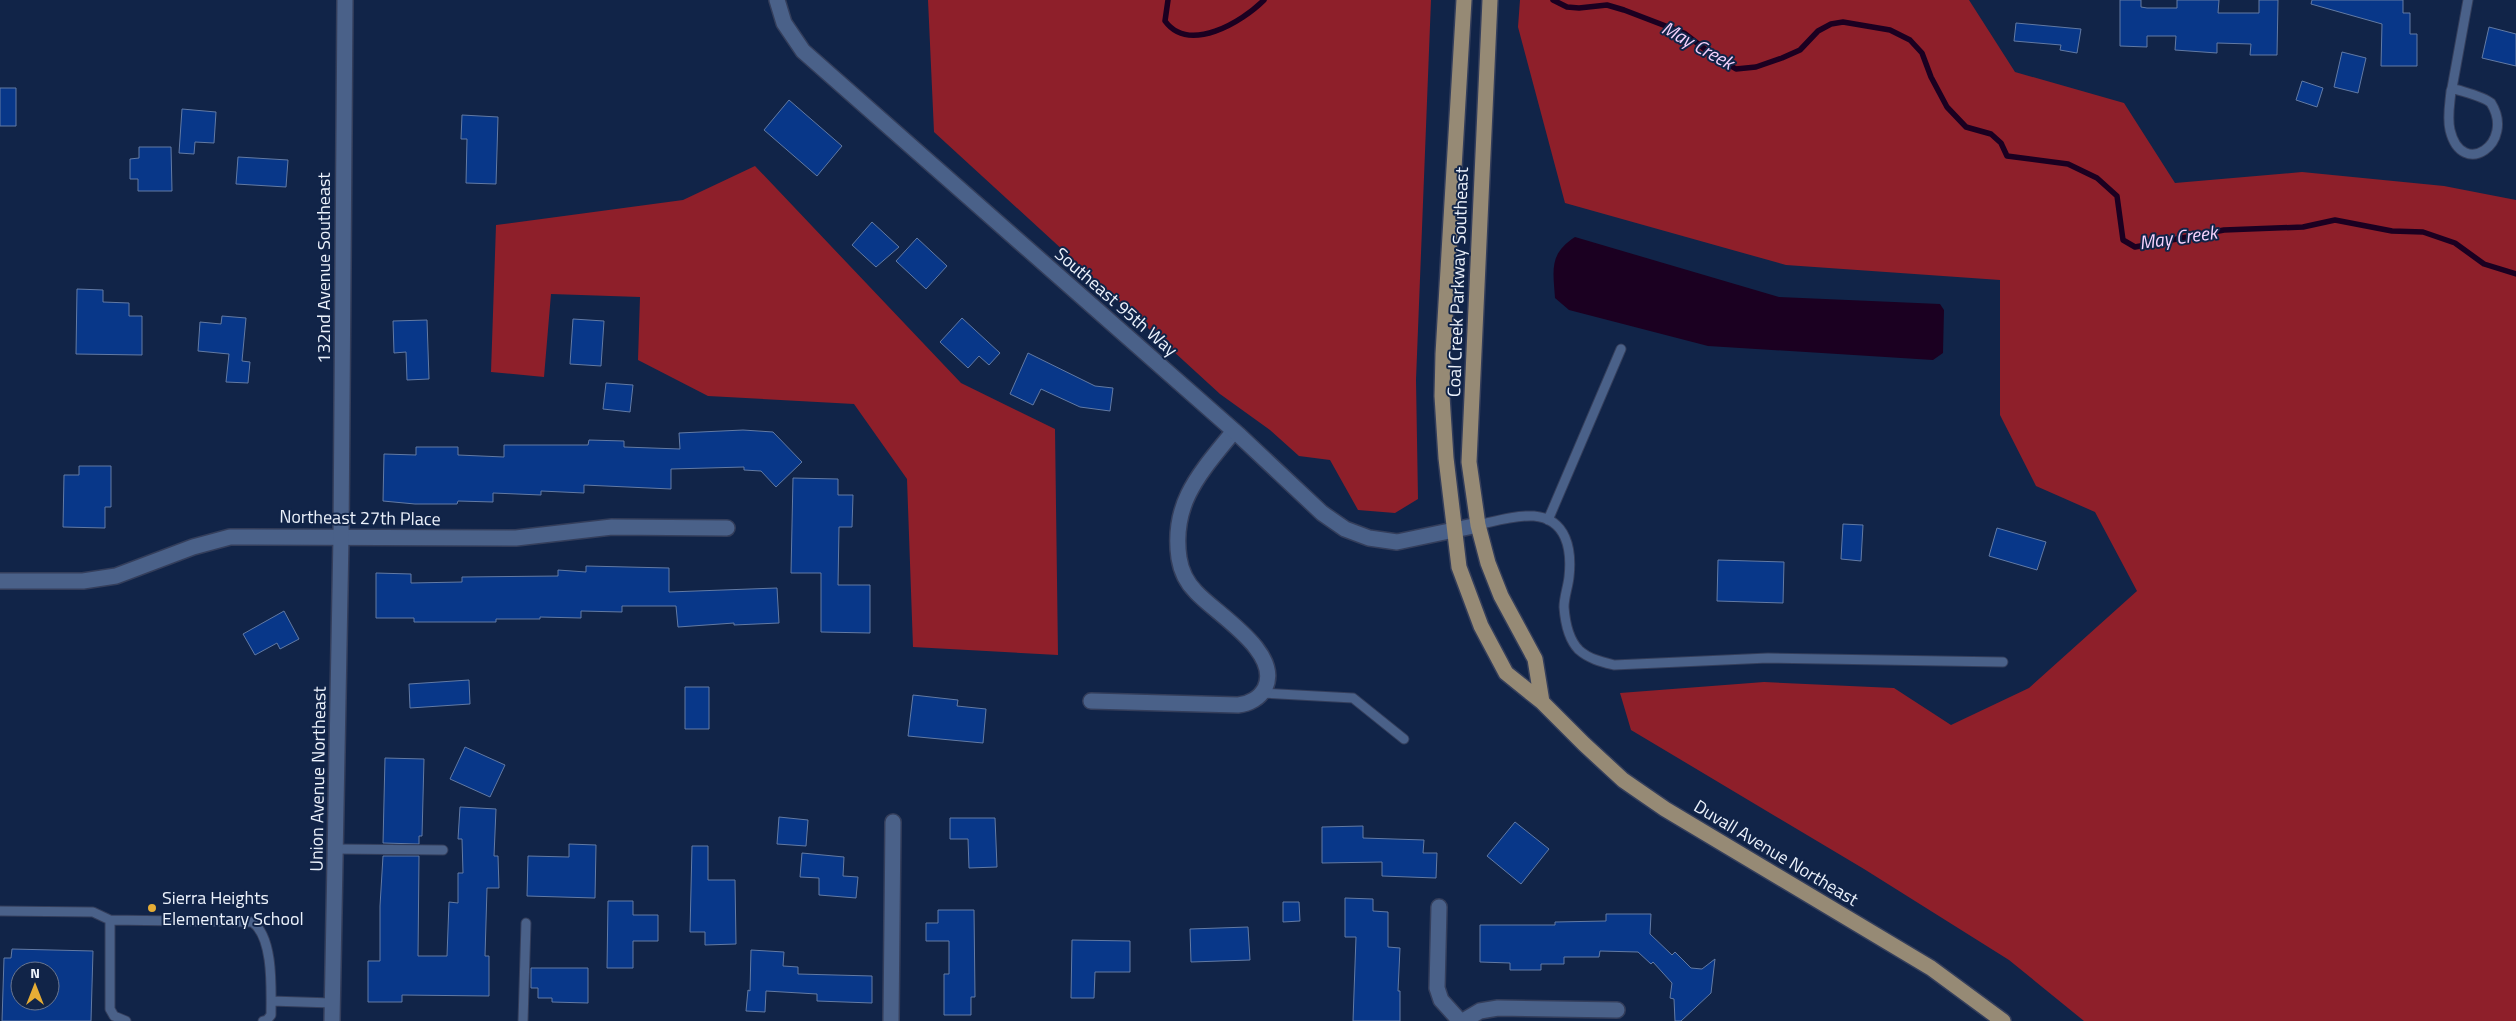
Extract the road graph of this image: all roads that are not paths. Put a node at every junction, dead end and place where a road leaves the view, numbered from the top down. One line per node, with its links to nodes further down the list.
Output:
1 (345, 0): 13 (street, 132nd Avenue Southeast)
2 (777, 0): 8 (street, Southeast 95th Way)
3 (1464, 0): 12 (main road, Coal Creek Parkway Southeast)
4 (1490, 0): 10 (main road, Coal Creek Parkway Southeast)
5 (2468, 0): 6 (lane)
6 (2452, 88): 6 (lane)
7 (1621, 349): 9 (lane)
8 (1234, 431): 12 (street, Southeast 95th Way); 16 (street)
9 (1548, 520): 10 (lane); 15 (lane)
10 (1478, 524): 12 (street, Southeast 95th Way); 18 (main road, Coal Creek Parkway Southeast)
11 (727, 528): 13 (street, Northeast 27th Place)
12 (1453, 530): 18 (main road, Duvall Avenue Northeast)
13 (341, 537): 14 (street, Northeast 27th Place); 21 (street, Union Avenue Northeast)
14 (0, 581)
15 (2003, 662)
16 (1262, 693): 17 (street); 19 (lane)
17 (1091, 701)
18 (1542, 702): 36 (main road, Duvall Avenue Northeast)
19 (1404, 739)
20 (893, 822): 34 (street)
21 (335, 849): 22 (lane); 28 (street, Union Avenue Northeast)
22 (443, 850)
23 (1438, 907): 35 (street)
24 (0, 911): 25 (lane)
25 (110, 920): 27 (lane); 30 (lane)
26 (526, 922): 33 (lane)
27 (271, 1001): 28 (lane); 31 (lane)
28 (332, 1003): 32 (street, Union Avenue Northeast)
29 (1617, 1010): 35 (street)
30 (126, 1021)
31 (263, 1021)
32 (332, 1021)
33 (523, 1021)
34 (891, 1021)
35 (1461, 1021)
36 (2003, 1021)

